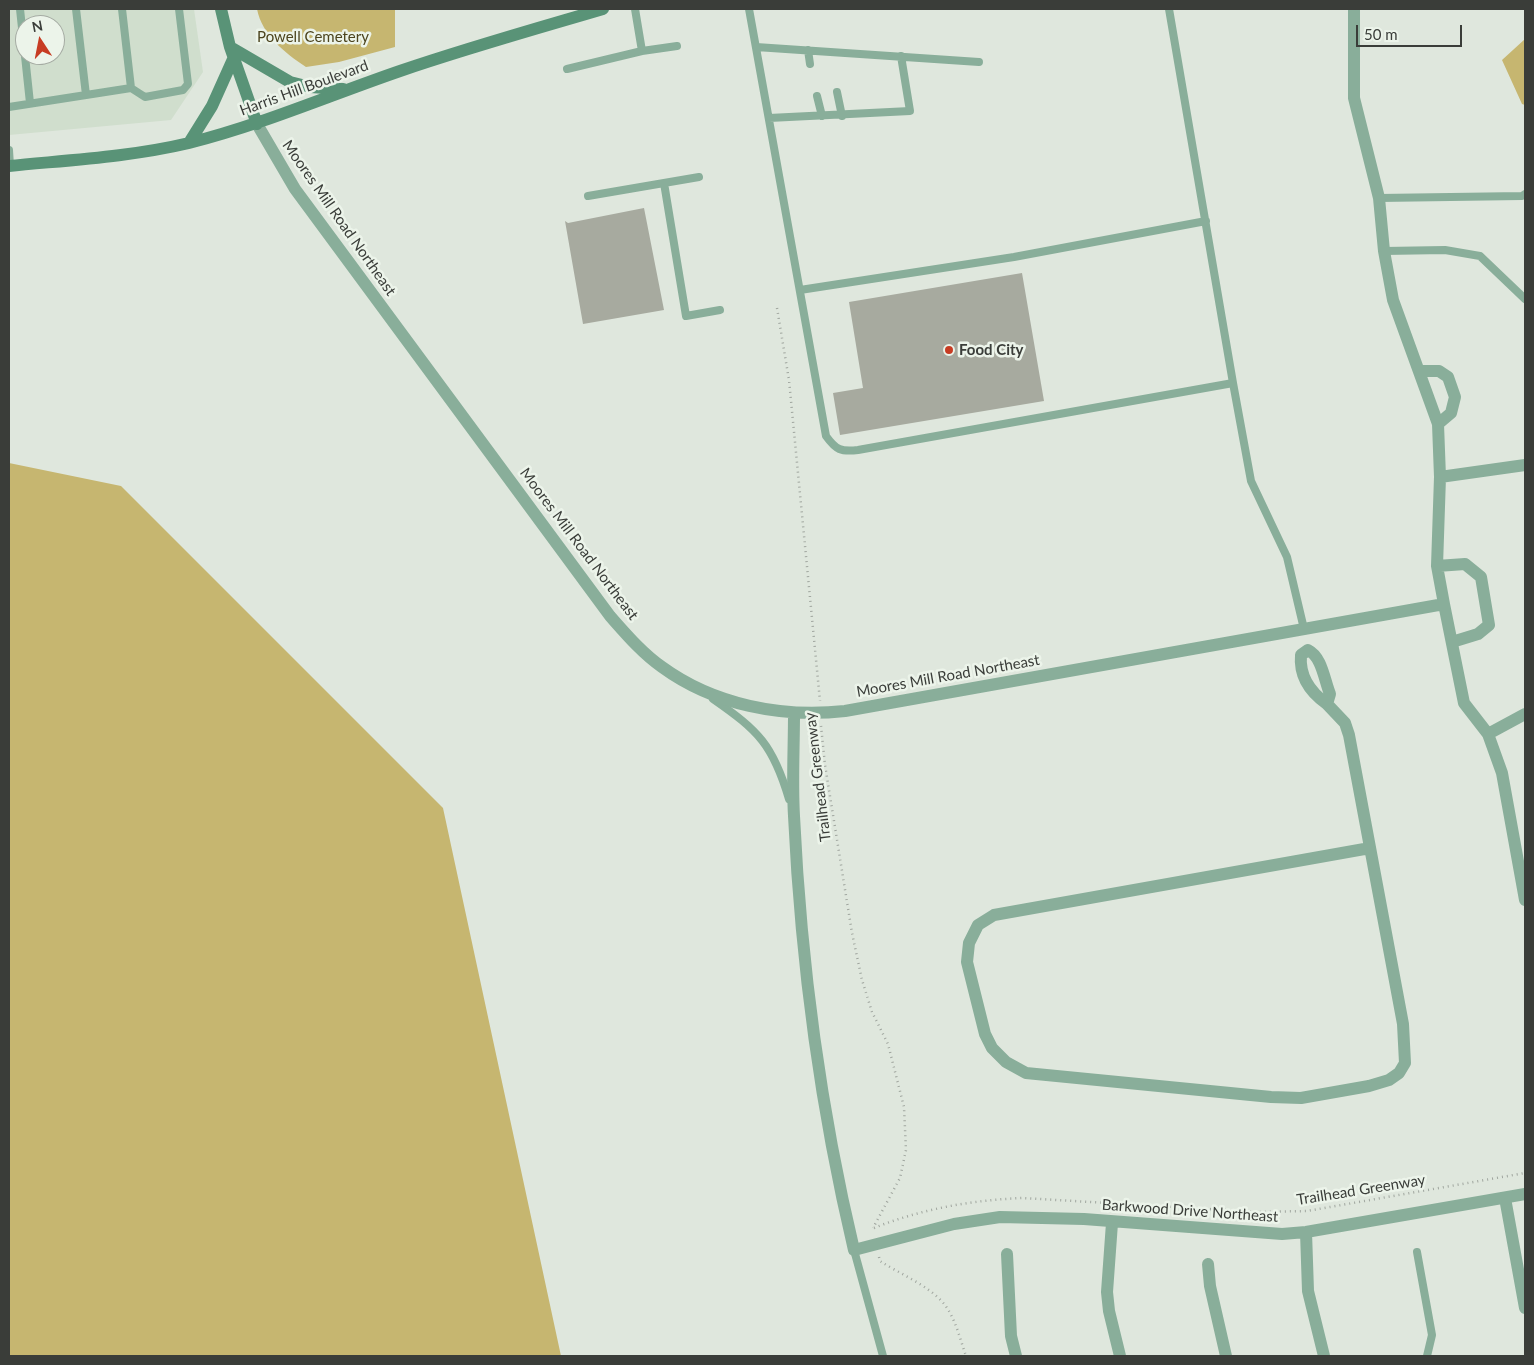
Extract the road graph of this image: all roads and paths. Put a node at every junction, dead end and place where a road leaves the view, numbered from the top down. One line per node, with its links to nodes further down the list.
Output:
1 (20, 9): 28 (lane)
2 (76, 9): 26 (lane)
3 (122, 9): 23 (lane)
4 (179, 9): 23 (lane)
5 (221, 9): 16 (street, Moores Mill Road Northeast)
6 (603, 9): 11 (street, Harris Hill Boulevard)
7 (635, 9): 15 (lane)
8 (749, 9): 13 (lane)
9 (1169, 9): 43 (lane)
10 (1354, 9): 41 (street)
11 (580, 12): 24 (street, Harris Hill Boulevard)
12 (677, 46): 15 (lane)
13 (756, 47): 14 (lane); 32 (lane)
14 (808, 50): 17 (lane); 21 (lane)
15 (642, 51): 22 (lane)
16 (232, 52): 24 (street); 33 (street, Moores Mill Road Northeast); 34 (street)
17 (830, 52): 18 (lane); 19 (lane)
18 (901, 56): 20 (lane); 31 (lane)
19 (831, 60)
20 (979, 62)
21 (810, 64)
22 (567, 69)
23 (131, 88): 26 (lane)
24 (348, 90): 33 (street, Harris Hill Boulevard)
25 (837, 92): 31 (lane)
26 (86, 95): 28 (lane)
27 (817, 96): 30 (lane)
28 (30, 103): 29 (lane)
29 (9, 107)
30 (822, 116): 31 (lane); 32 (lane)
31 (842, 116)
32 (769, 118): 45 (lane)
33 (257, 124): 34 (street, Harris Hill Boulevard); 59 (street, Moores Mill Road Northeast)
34 (189, 143): 36 (street, Harris Hill Boulevard)
35 (9, 150): 36 (lane)
36 (10, 166)
37 (699, 177): 38 (lane)
38 (664, 183): 40 (lane); 48 (lane)
39 (1524, 195): 41 (lane); 42 (lane)
40 (588, 196)
41 (1379, 198): 44 (street)
42 (1525, 206)
43 (1206, 221): 45 (lane); 50 (lane)
44 (1384, 251): 46 (lane); 49 (street)
45 (800, 290): 50 (lane)
46 (1525, 299)
47 (777, 308): 61 (path, Trailhead Greenway)
48 (720, 310)
49 (1419, 371): 51 (street); 51 (street)
50 (1234, 383): 56 (lane)
51 (1438, 424): 53 (street)
52 (1525, 465): 53 (street)
53 (1440, 477): 54 (street)
54 (1437, 566): 55 (street); 57 (street)
55 (1444, 604): 56 (street, Moores Mill Road Northeast); 57 (street)
56 (1304, 629): 58 (street); 61 (street, Moores Mill Road Northeast)
57 (1452, 642): 64 (street)
58 (1308, 650): 60 (street); 60 (street)
59 (703, 692): 62 (street, Moores Mill Road Northeast); 65 (lane)
60 (1327, 704): 66 (street)
61 (821, 713): 62 (street, Moores Mill Road Northeast); 72 (path, Trailhead Greenway)
62 (794, 714): 65 (street)
63 (1525, 714): 64 (street)
64 (1488, 734): 67 (street)
65 (794, 814): 75 (street)
66 (1370, 848): 66 (street)
67 (1525, 900)
68 (1525, 1173): 72 (path, Trailhead Greenway)
69 (1525, 1194): 70 (street, Barkwood Drive Northeast)
70 (1505, 1198): 73 (street, Barkwood Drive Northeast); 79 (street)
71 (1112, 1223): 73 (street, Barkwood Drive Northeast); 74 (street, Barkwood Drive Northeast); 83 (street)
72 (873, 1228): 74 (path)
73 (1306, 1232): 85 (street)
74 (876, 1244): 75 (street, Barkwood Drive Northeast); 81 (path)
75 (854, 1250): 80 (lane)
76 (1417, 1252): 86 (lane)
77 (1007, 1254): 82 (street)
78 (1208, 1264): 84 (street)
79 (1525, 1308)
80 (883, 1356)
81 (966, 1356)
82 (1016, 1356)
83 (1120, 1356)
84 (1226, 1356)
85 (1324, 1356)
86 (1428, 1356)

